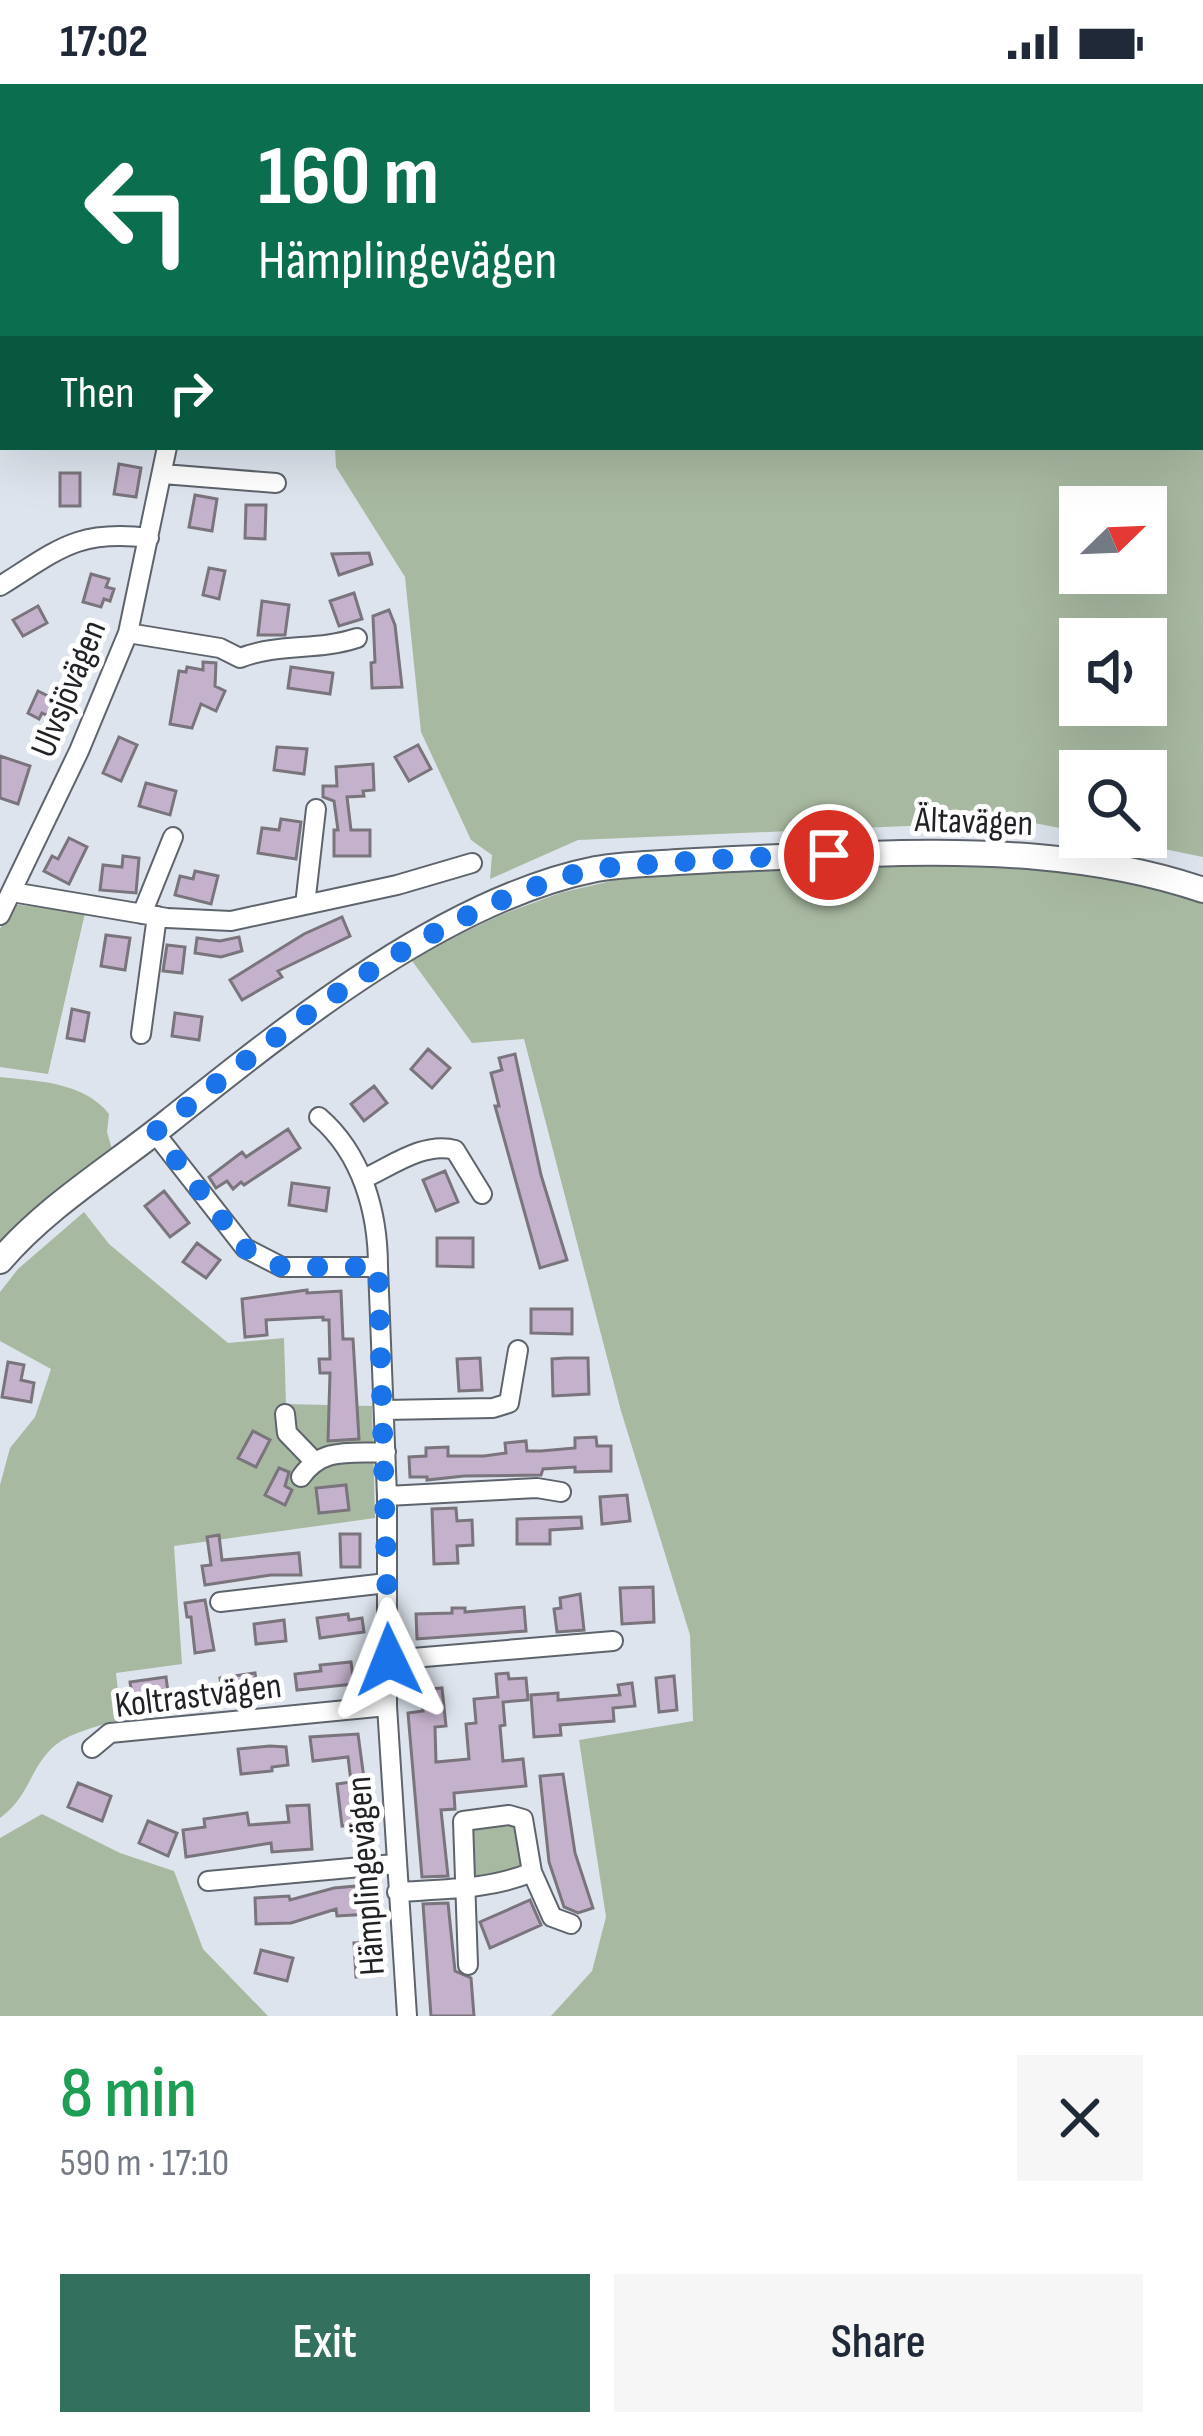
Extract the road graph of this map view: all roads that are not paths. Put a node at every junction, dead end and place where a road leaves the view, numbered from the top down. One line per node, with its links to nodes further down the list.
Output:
1 (166, 450): 2 (street, Ulvsjövägen)
2 (163, 474): 3 (street); 4 (street, Ulvsjövägen)
3 (276, 483)
4 (149, 538): 5 (street); 6 (street, Ulvsjövägen)
5 (0, 586)
6 (128, 633): 7 (street); 12 (street, Ulvsjövägen)
7 (356, 638)
8 (316, 809): 13 (street)
9 (173, 837): 15 (street)
10 (472, 863): 13 (street)
11 (1203, 890): 18 (main road, Ältavägen)
12 (11, 892): 14 (street, Ulvsjövägen); 15 (street)
13 (305, 905): 15 (street)
14 (0, 915)
15 (149, 915): 16 (street)
16 (141, 1034)
17 (319, 1117): 19 (street, Hämplingevägen)
18 (155, 1132): 21 (main road, Ältavägen); 22 (street)
19 (363, 1179): 20 (street); 22 (street, Hämplingevägen)
20 (482, 1194)
21 (0, 1261)
22 (378, 1267): 24 (street, Hämplingevägen)
23 (518, 1350): 24 (street)
24 (384, 1410): 26 (street, Hämplingevägen)
25 (285, 1414): 26 (street)
26 (386, 1452): 28 (street, Hämplingevägen)
27 (561, 1492): 28 (street)
28 (387, 1496): 29 (street, Hämplingevägen)
29 (387, 1582): 30 (street); 32 (street, Hämplingevägen)
30 (220, 1602)
31 (613, 1641): 32 (street)
32 (389, 1660): 33 (street, Hämplingevägen)
33 (387, 1706): 34 (street, Koltrastvägen); 35 (street, Hämplingevägen)
34 (92, 1748)
35 (394, 1864): 37 (street); 39 (street, Hämplingevägen)
36 (532, 1872): 38 (street); 38 (street); 40 (street)
37 (208, 1881)
38 (465, 1888): 39 (street); 41 (street)
39 (397, 1892): 42 (street, Hämplingevägen)
40 (571, 1924)
41 (468, 1965)
42 (407, 2016)

